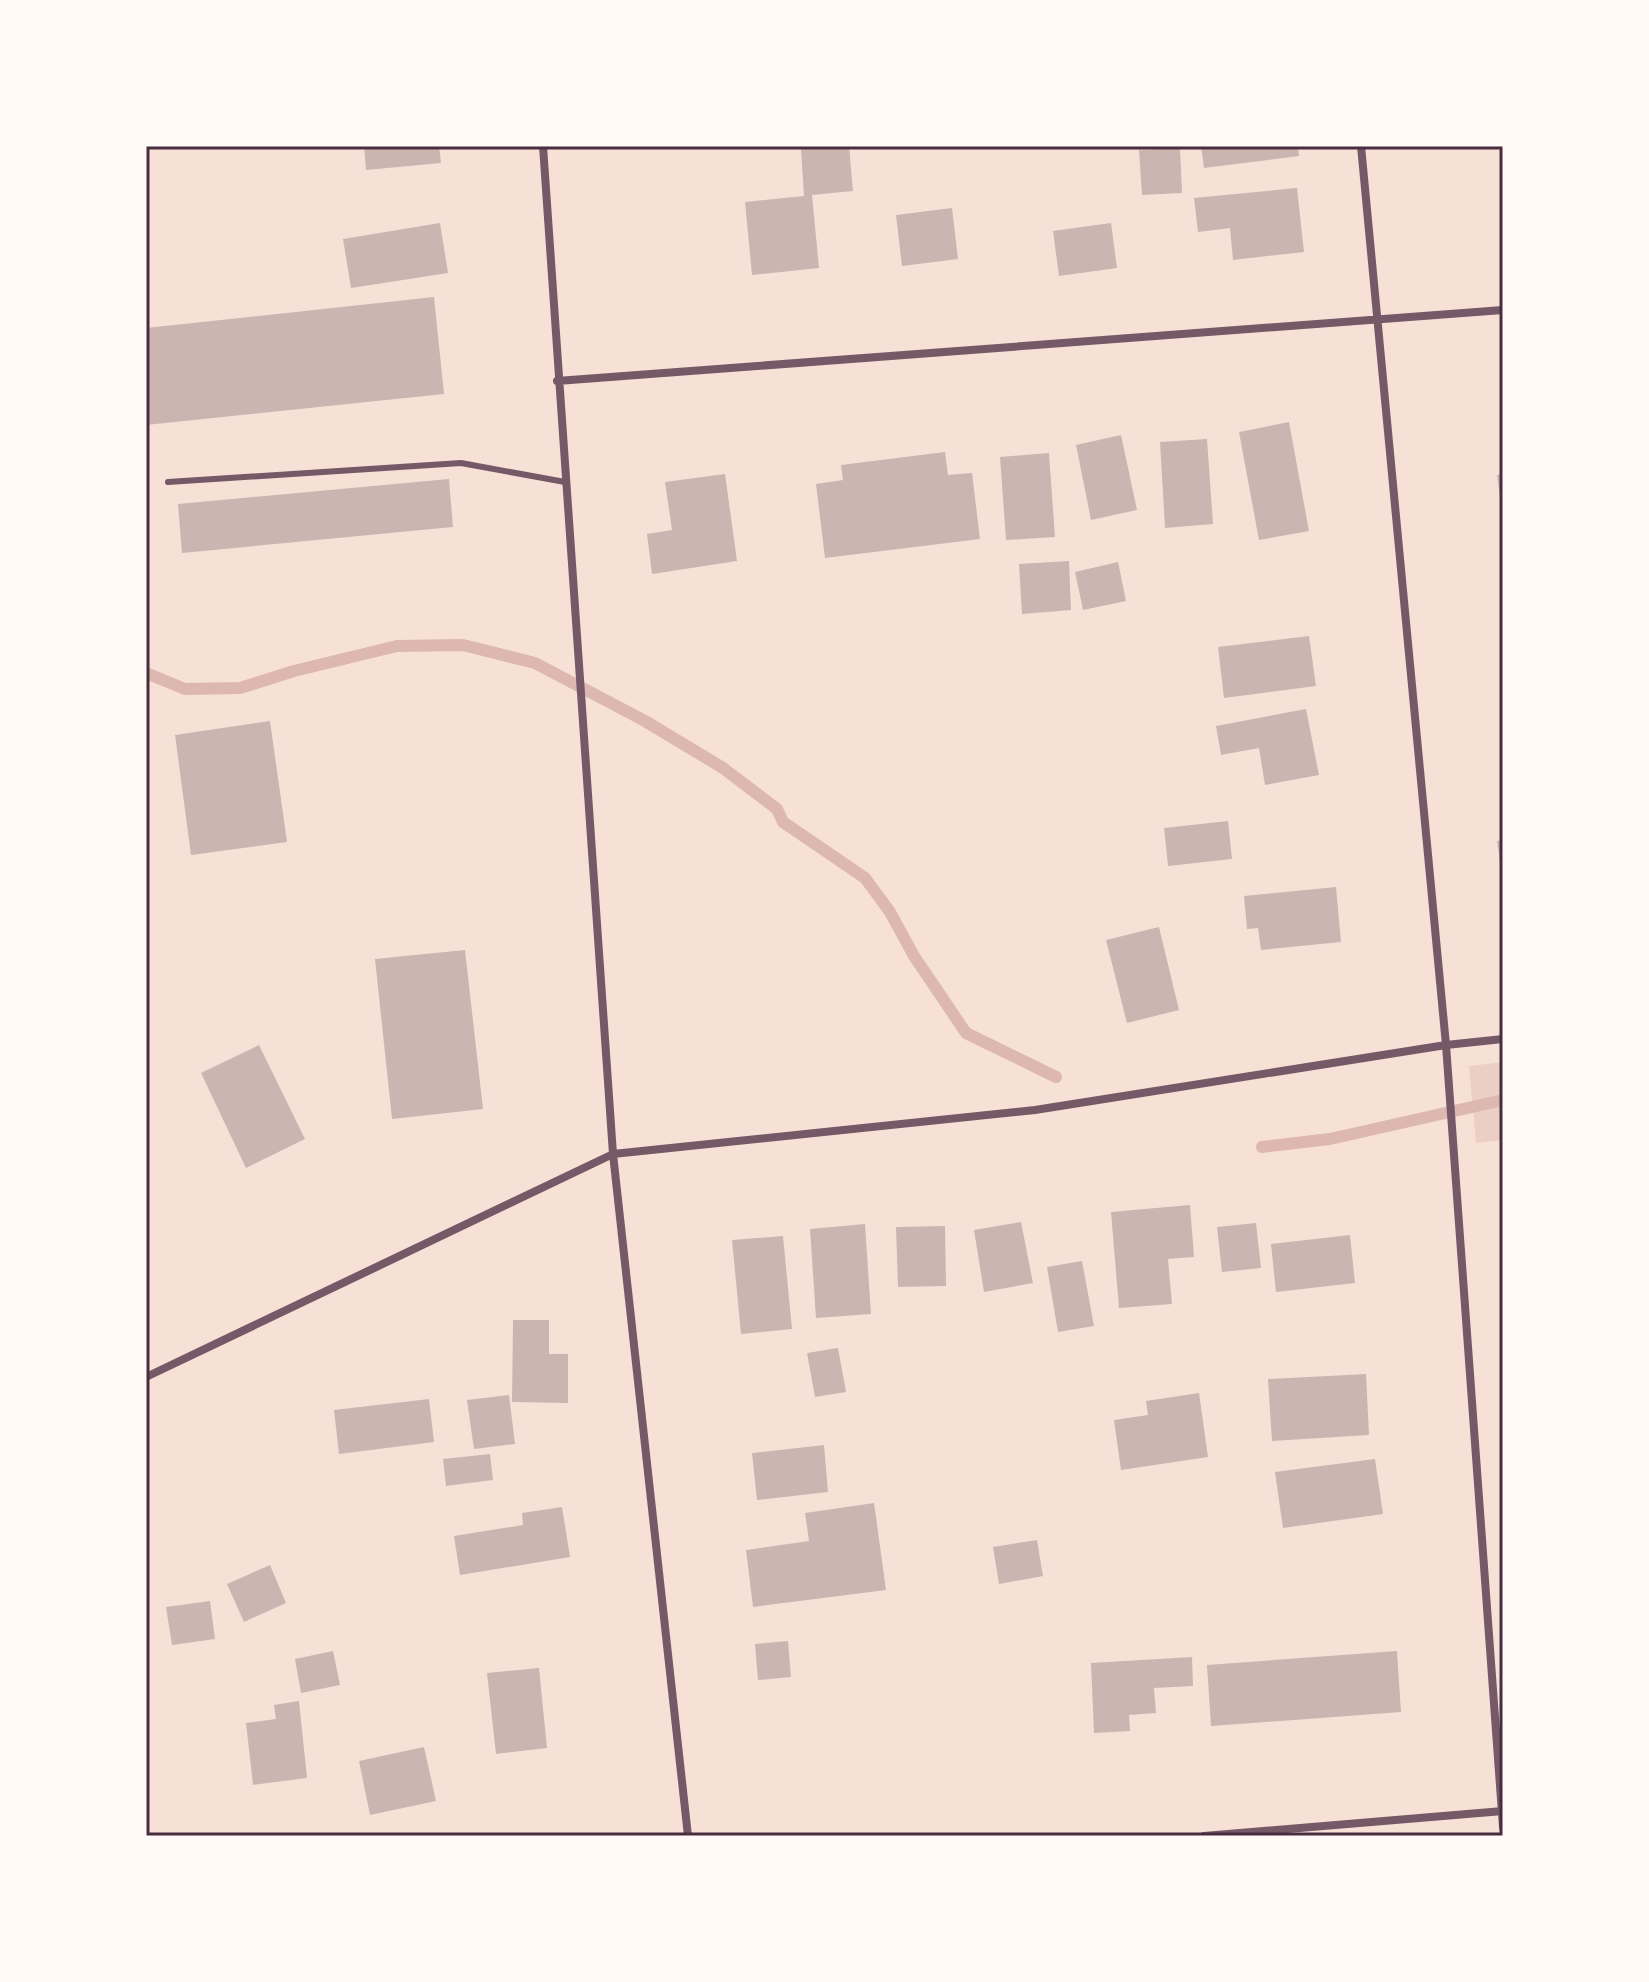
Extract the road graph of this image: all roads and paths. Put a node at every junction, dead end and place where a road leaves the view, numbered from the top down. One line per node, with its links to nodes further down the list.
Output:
1 (543, 146): 5 (street)
2 (1361, 146): 4 (street)
3 (1503, 310): 4 (street)
4 (1375, 319): 5 (street); 9 (street)
5 (557, 381): 7 (street)
6 (168, 482): 7 (lane)
7 (565, 482): 10 (street)
8 (1503, 1039): 9 (street)
9 (1446, 1045): 10 (street); 12 (street)
10 (613, 1154): 11 (street); 14 (street)
11 (146, 1377)
12 (1502, 1811): 13 (street); 15 (street)
13 (1503, 1827)
14 (688, 1836)
15 (1204, 1836)

